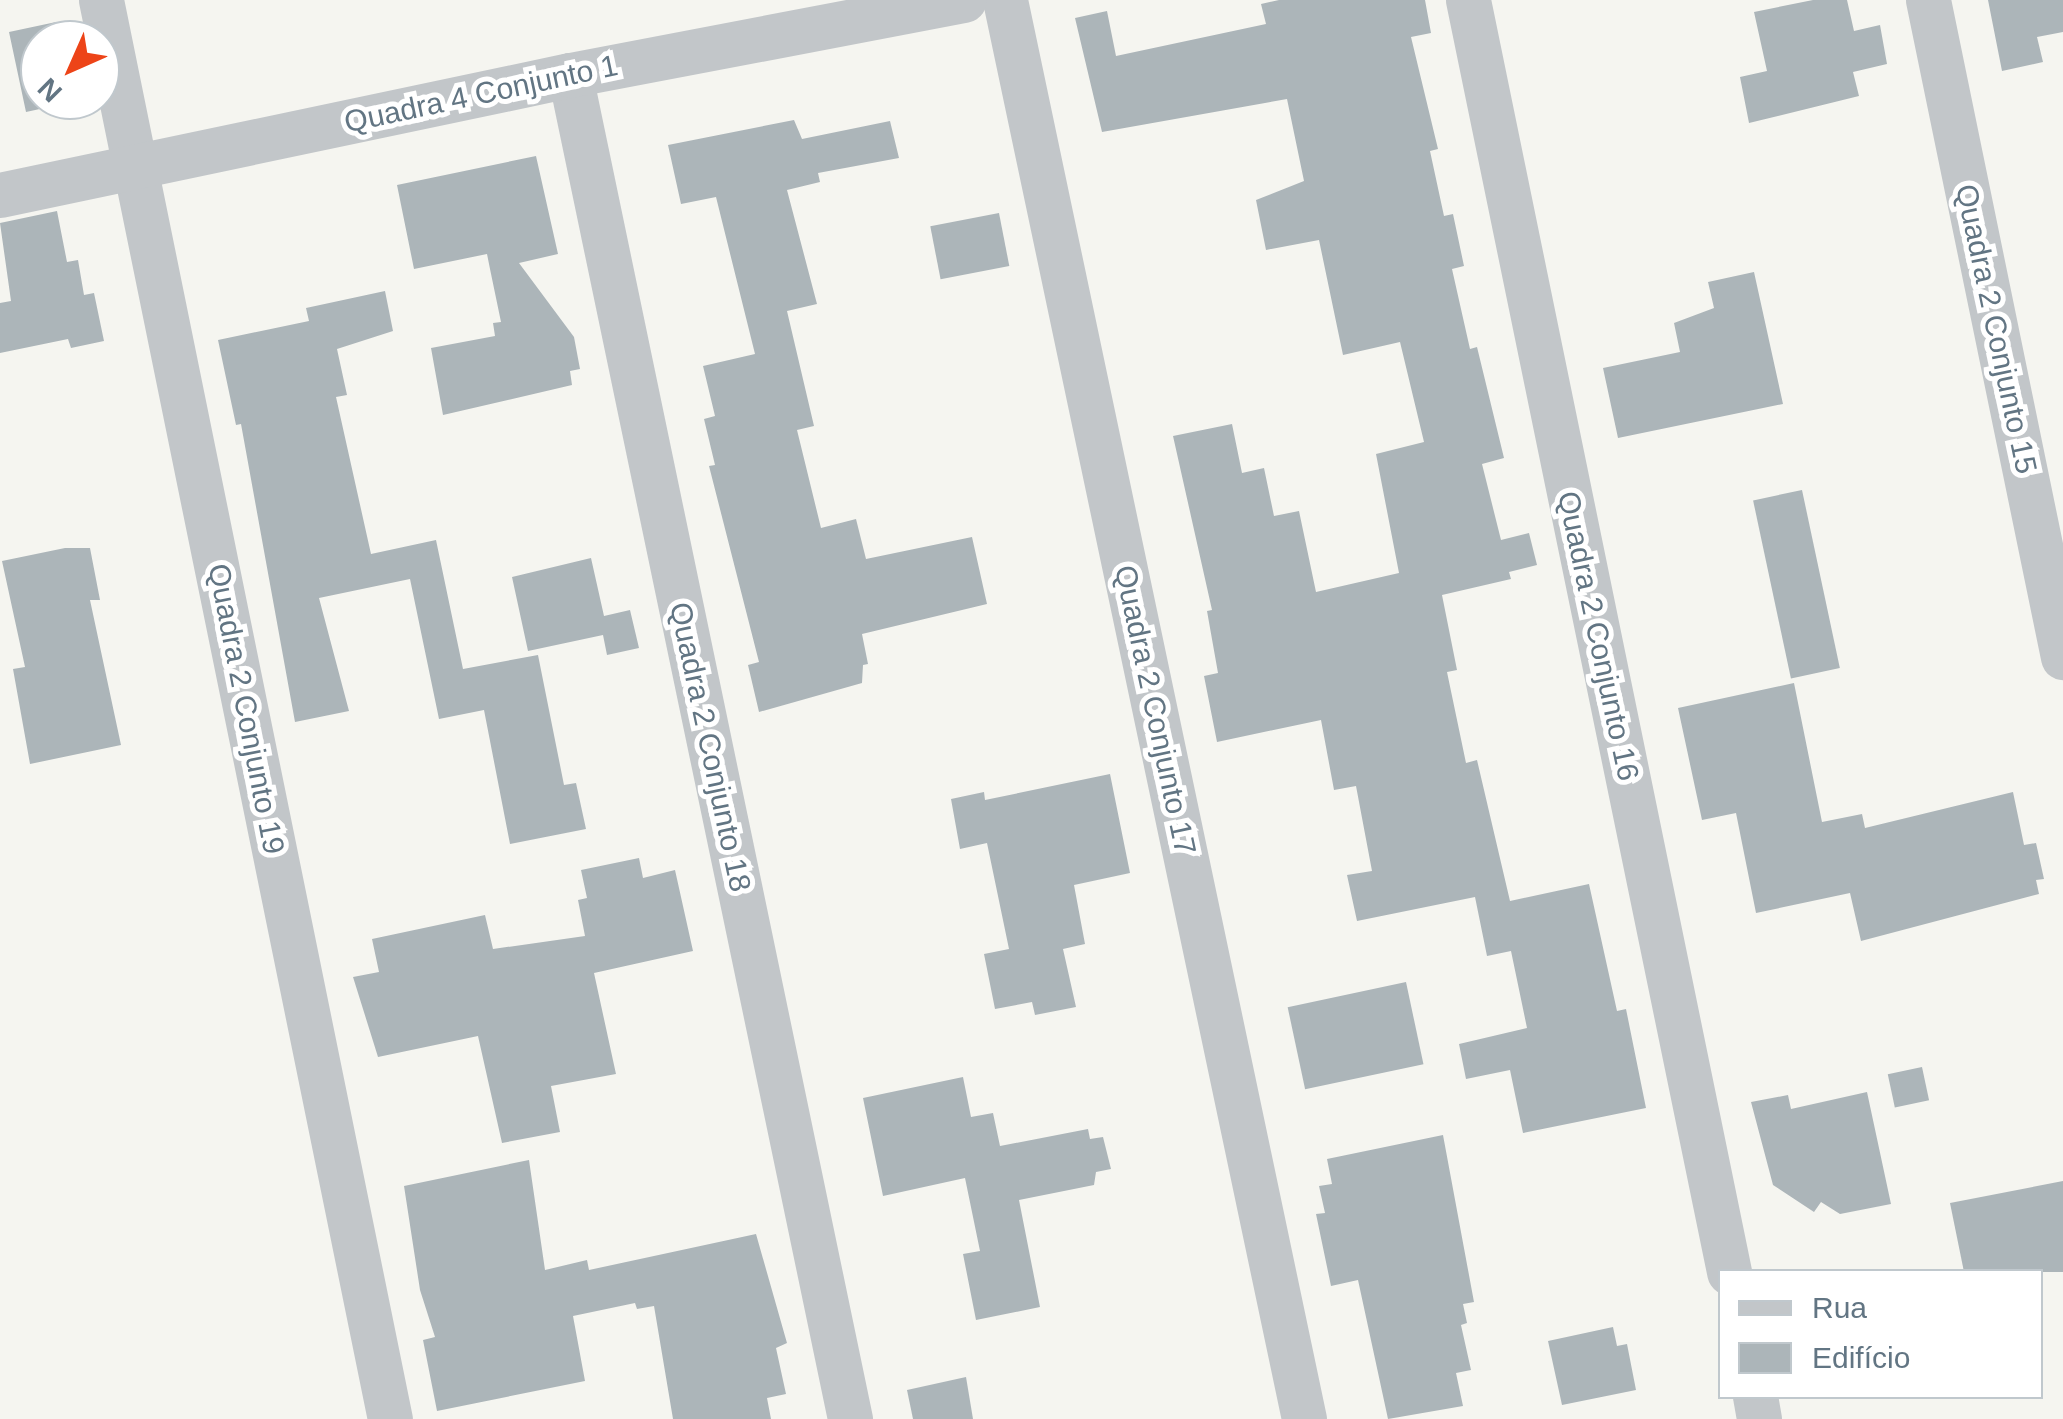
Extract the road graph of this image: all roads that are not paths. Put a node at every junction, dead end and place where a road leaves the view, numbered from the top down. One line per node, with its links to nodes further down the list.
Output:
1 (101, 0): 7 (street, Quadra 2 Conjunto 19)
2 (964, 0): 6 (street, Quadra 4 Conjunto 1)
3 (1005, 0): 13 (street, Quadra 2 Conjunto 17)
4 (1468, 0): 10 (street, Quadra 2 Conjunto 16)
5 (1928, 0): 9 (street, Quadra 2 Conjunto 15)
6 (570, 74): 7 (street, Quadra 4 Conjunto 1); 12 (street, Quadra 2 Conjunto 18)
7 (136, 167): 8 (street, Quadra 4 Conjunto 1); 11 (street, Quadra 2 Conjunto 19)
8 (0, 195)
9 (2063, 657)
10 (1728, 1269)
11 (390, 1419)
12 (850, 1419)
13 (1304, 1419)

